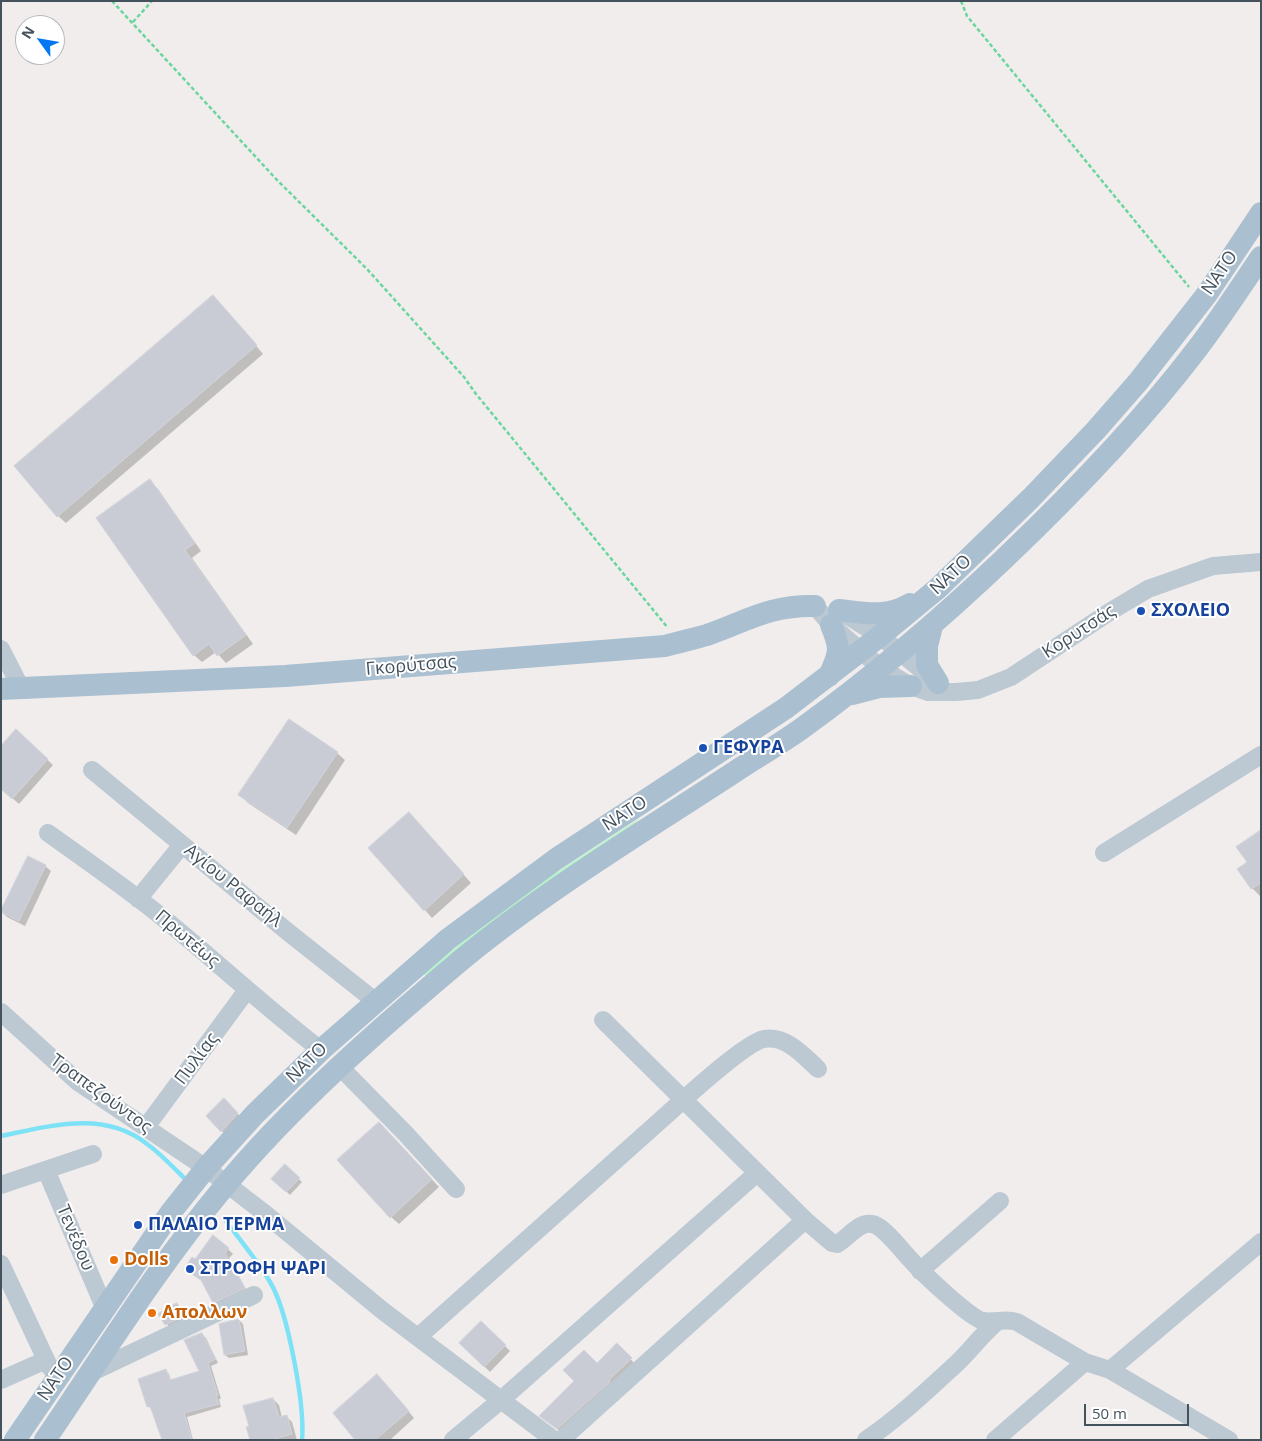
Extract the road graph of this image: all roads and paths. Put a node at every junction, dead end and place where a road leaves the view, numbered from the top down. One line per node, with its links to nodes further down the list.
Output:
1 (112, 1): 4 (path)
2 (152, 1): 4 (path)
3 (961, 1): 7 (path)
4 (132, 23): 14 (path)
5 (1261, 213): 7 (main road, ΝΑΤΟ)
6 (1261, 257): 12 (main road, ΝΑΤΟ)
7 (1204, 298): 9 (main road, ΝΑΤΟ)
8 (1261, 562): 21 (street, Κορυτσάς)
9 (937, 589): 11 (main road); 13 (main road, ΝΑΤΟ)
10 (815, 606): 11 (street); 14 (main road, Γκορύτσας)
11 (835, 617): 13 (street); 16 (street, Κορυτσάς); 19 (main road)
12 (932, 626): 17 (main road, ΝΑΤΟ); 21 (main road)
13 (880, 636): 16 (main road, ΝΑΤΟ); 17 (street)
14 (679, 642): 22 (main road, Γκορύτσας)
15 (1, 649): 22 (street)
16 (861, 651): 18 (street, Κορυτσάς); 19 (main road, ΝΑΤΟ)
17 (900, 652): 18 (main road, ΝΑΤΟ); 21 (street)
18 (880, 668): 20 (street, Κορυτσάς); 23 (main road, ΝΑΤΟ)
19 (829, 676): 31 (main road, ΝΑΤΟ)
20 (911, 686): 21 (street, Κορυτσάς); 23 (main road)
21 (947, 688)
22 (11, 689)
23 (844, 696): 35 (main road, ΝΑΤΟ)
24 (1261, 755): 28 (street)
25 (92, 770): 27 (street, Αγίου Ραφαήλ)
26 (48, 833): 29 (street, Πρωτέως)
27 (182, 845): 29 (street); 31 (street, Αγίου Ραφαήλ)
28 (1104, 853)
29 (138, 899): 30 (street, Πρωτέως)
30 (247, 990): 34 (street, Πρωτέως); 38 (street, Πυλίας)
31 (375, 1001): 34 (main road, ΝΑΤΟ)
32 (1, 1012): 38 (street, Τραπεζούντος)
33 (602, 1020): 37 (street)
34 (321, 1050): 40 (main road, ΝΑΤΟ)
35 (340, 1067): 43 (main road, ΝΑΤΟ); 45 (street)
36 (818, 1069): 37 (street)
37 (684, 1100): 42 (street); 55 (street)
38 (146, 1127): 40 (street, Τραπεζούντος)
39 (93, 1154): 41 (street)
40 (206, 1168): 43 (street, Τραπεζούντος); 53 (main road, ΝΑΤΟ)
41 (46, 1170): 44 (street); 53 (street, Τενέδου)
42 (757, 1172): 47 (street); 61 (street)
43 (226, 1184): 55 (street, Τραπεζούντος); 59 (main road, ΝΑΤΟ)
44 (1, 1185)
45 (456, 1189)
46 (1000, 1201): 50 (street)
47 (805, 1220): 50 (street); 66 (street)
48 (1261, 1242): 58 (street)
49 (1, 1264): 52 (street)
50 (920, 1271): 54 (street)
51 (254, 1295): 59 (street)
52 (8, 1298): 57 (street)
53 (106, 1305): 57 (main road, ΝΑΤΟ)
54 (998, 1321): 56 (street); 67 (street)
55 (418, 1337): 61 (street, Τραπεζούντος)
56 (1085, 1362): 58 (street); 68 (street)
57 (52, 1368): 60 (street); 62 (main road, ΝΑΤΟ)
58 (1110, 1370): 69 (street)
59 (90, 1373): 63 (main road, ΝΑΤΟ)
60 (1, 1380)
61 (501, 1400): 64 (street); 65 (street, Τραπεζούντος)
62 (15, 1440)
63 (45, 1440)
64 (453, 1440)
65 (554, 1440)
66 (561, 1440)
67 (866, 1440)
68 (995, 1440)
69 (1229, 1440)

